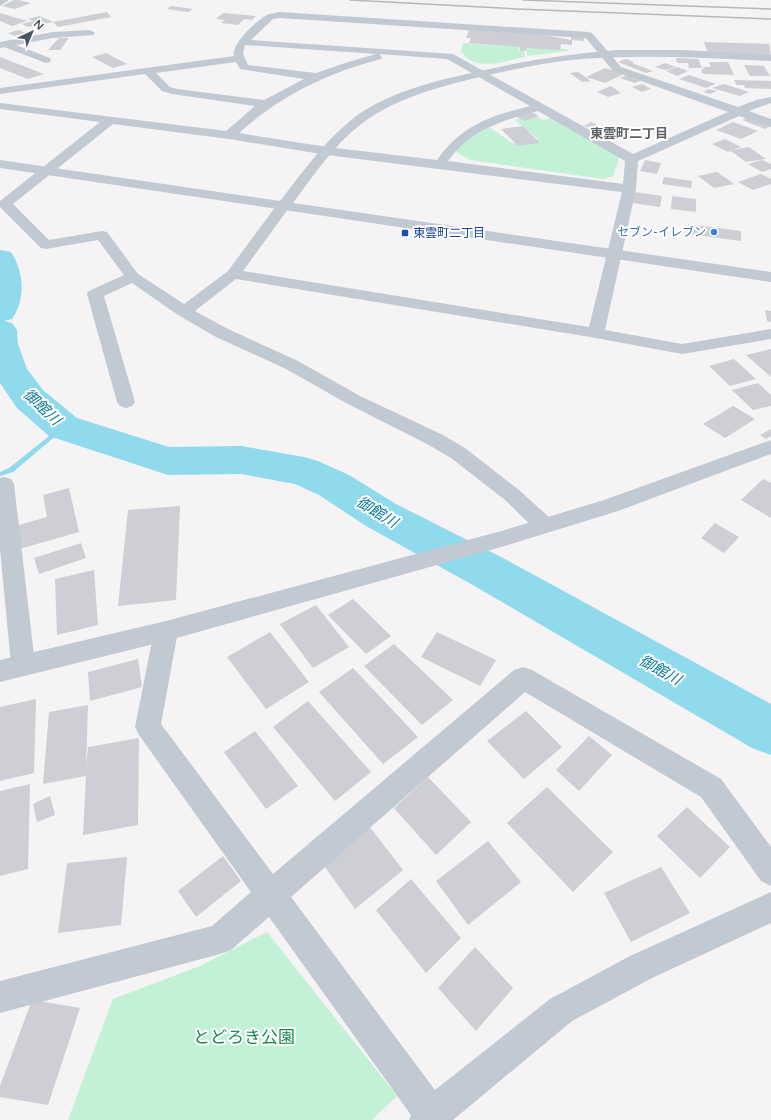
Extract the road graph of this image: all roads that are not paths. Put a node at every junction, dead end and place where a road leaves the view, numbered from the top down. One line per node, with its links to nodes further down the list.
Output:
1 (4, 0): 2 (street)
2 (0, 3)
3 (90, 33): 5 (street)
4 (242, 42): 6 (street); 7 (street); 8 (street)
5 (2, 45): 10 (street)
6 (393, 53): 12 (street); 13 (street)
7 (604, 54): 9 (street); 12 (street); 21 (street)
8 (239, 58): 11 (street); 13 (street)
9 (771, 58)
10 (46, 60)
11 (148, 71): 15 (street); 18 (street)
12 (480, 74): 20 (street); 25 (street)
13 (318, 77): 18 (street)
14 (0, 79): 15 (street)
15 (21, 87): 16 (street)
16 (0, 91)
17 (771, 100): 21 (street)
18 (266, 104): 24 (street)
19 (0, 106): 22 (street)
20 (540, 107): 26 (street); 28 (street)
21 (737, 112): 23 (street); 26 (street)
22 (109, 121): 24 (street); 29 (street)
23 (771, 123)
24 (229, 135): 25 (street)
25 (327, 151): 28 (street); 31 (street)
26 (632, 159): 30 (street)
27 (0, 164): 29 (street)
28 (440, 164): 30 (street)
29 (46, 171): 31 (street); 34 (street)
30 (629, 189): 32 (street)
31 (284, 205): 32 (street); 33 (street)
32 (612, 254): 35 (street); 37 (street)
33 (233, 274): 36 (street); 37 (street)
34 (133, 277): 36 (street); 39 (street)
35 (771, 277)
36 (184, 312): 42 (street)
37 (596, 333): 38 (street)
38 (771, 334)
39 (126, 402)
40 (771, 447): 42 (street)
41 (0, 485): 44 (street)
42 (544, 525): 43 (street)
43 (166, 631): 44 (street); 47 (street)
44 (23, 664): 45 (street)
45 (0, 671)
46 (771, 871): 47 (street)
47 (271, 896): 49 (street); 50 (street)
48 (771, 907): 50 (street)
49 (0, 997)
50 (429, 1118)

